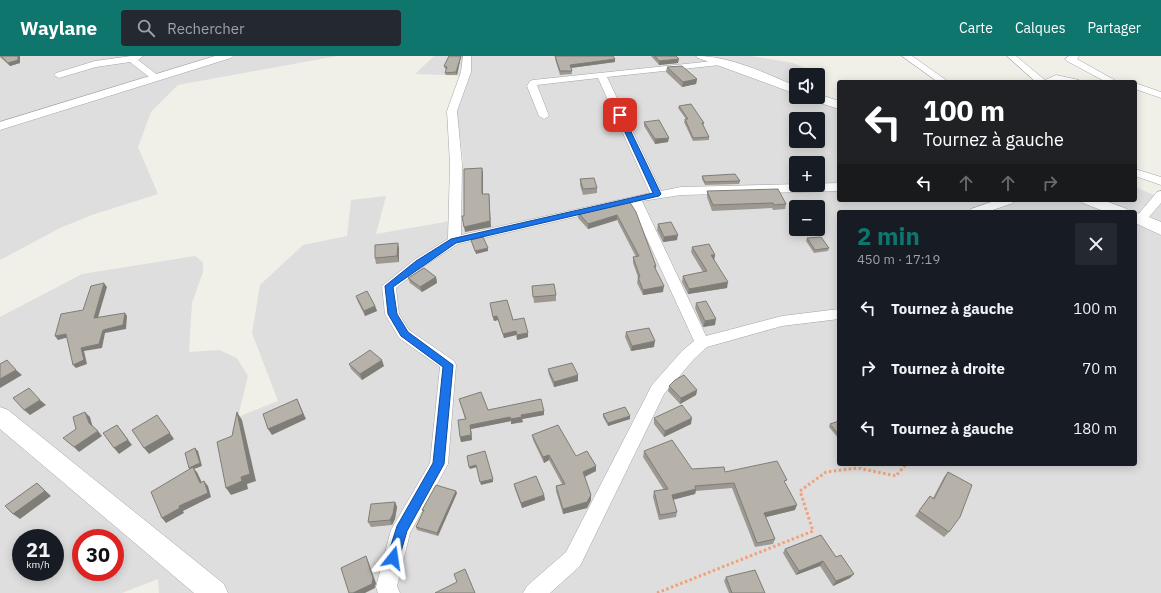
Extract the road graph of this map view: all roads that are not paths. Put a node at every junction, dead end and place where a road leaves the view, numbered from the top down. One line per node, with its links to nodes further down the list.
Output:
1 (228, 56): 11 (street)
2 (467, 56): 39 (street)
3 (702, 56): 8 (street)
4 (906, 56): 12 (street)
5 (1011, 56): 13 (street)
6 (1075, 56): 16 (street)
7 (136, 58): 9 (street); 11 (street)
8 (720, 62): 10 (street); 17 (street)
9 (59, 75)
10 (602, 76): 24 (street); 29 (street)
11 (156, 78): 25 (street)
12 (941, 80)
13 (1040, 80)
14 (1052, 80): 15 (street)
15 (1066, 80)
16 (1109, 80)
17 (789, 87)
18 (1137, 87): 20 (street)
19 (1137, 94): 21 (street)
20 (1161, 94)
21 (1161, 98)
22 (825, 100): 23 (street)
23 (837, 104)
24 (544, 116)
25 (0, 126)
26 (1137, 173): 27 (street)
27 (1161, 181)
28 (837, 187): 29 (street)
29 (657, 194): 31 (street)
30 (1161, 195): 36 (street)
31 (635, 198): 39 (street); 41 (street)
32 (1003, 202): 34 (street)
33 (1094, 202): 35 (street)
34 (981, 210)
35 (1116, 210)
36 (1138, 218): 37 (street); 38 (street)
37 (1161, 226)
38 (1161, 230)
39 (454, 241): 44 (street)
40 (837, 314): 41 (street)
41 (702, 343): 45 (street)
42 (0, 416): 43 (street)
43 (215, 593)
44 (389, 593)
45 (534, 593)

